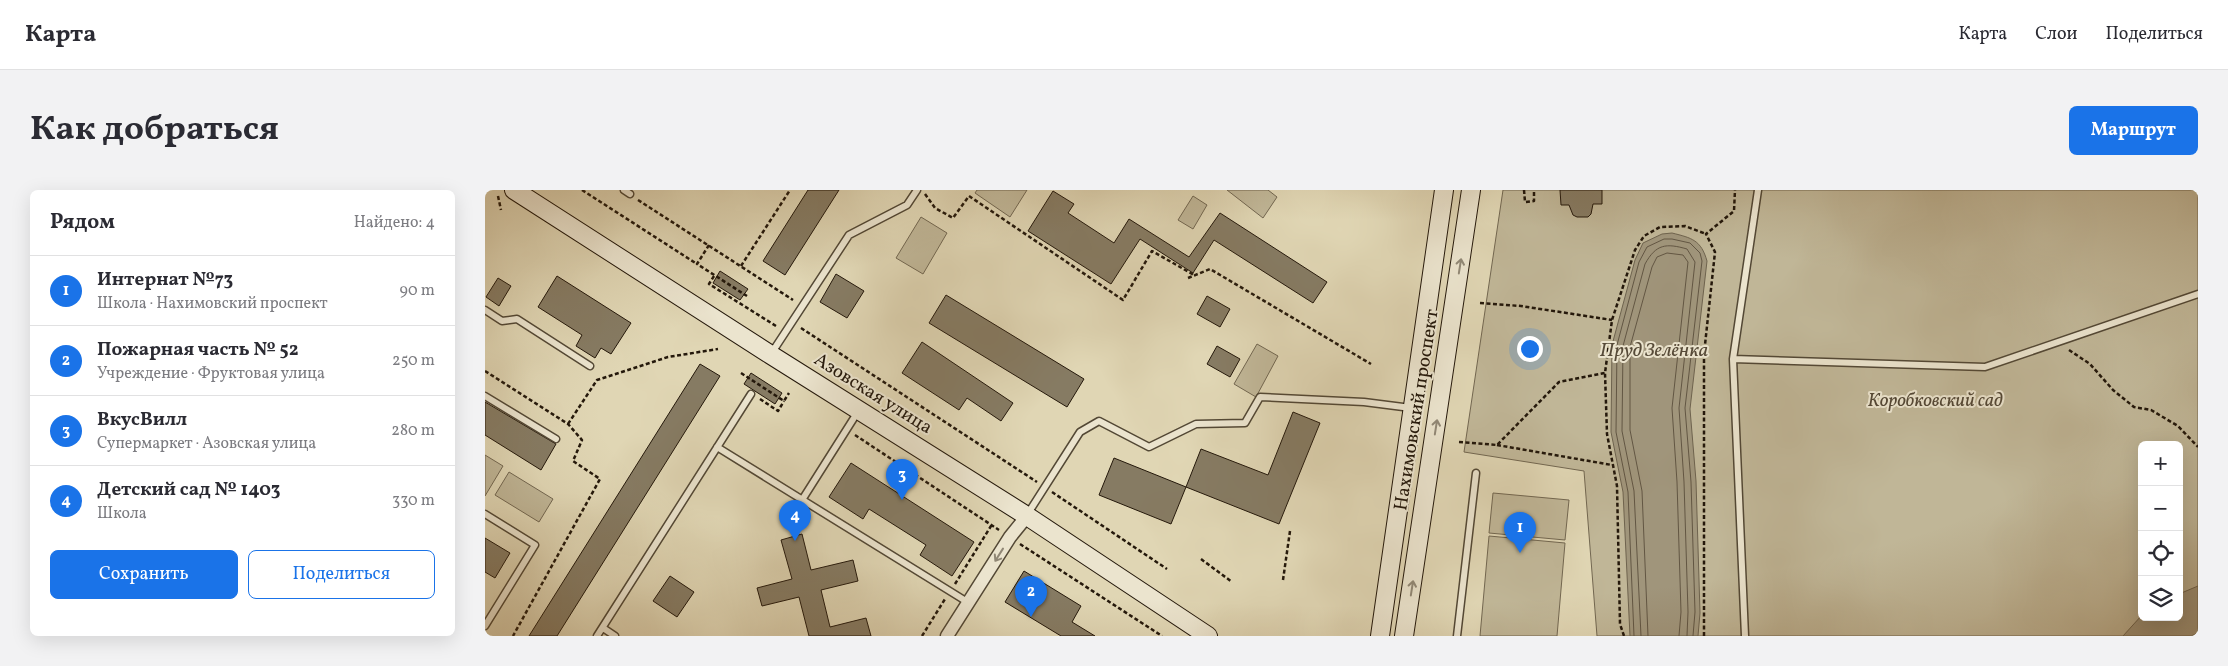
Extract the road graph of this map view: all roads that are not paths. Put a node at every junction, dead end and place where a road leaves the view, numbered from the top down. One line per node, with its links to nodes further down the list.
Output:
1 (514, 190): 10 (main road, Азовская улица)
2 (623, 190): 7 (lane)
3 (917, 190): 10 (lane)
4 (1444, 190): 15 (main road, Нахимовский проспект)
5 (1471, 190): 31 (main road, Нахимовский проспект, one-way to 5)
6 (1758, 190): 11 (lane)
7 (630, 194)
8 (2198, 294): 11 (lane)
9 (485, 310): 12 (lane)
10 (771, 355): 16 (main road, Азовская улица)
11 (1733, 359): 33 (lane)
12 (590, 366)
13 (751, 394): 18 (lane)
14 (485, 396): 17 (lane)
15 (1412, 409): 22 (lane); 30 (main road, Нахимовский проспект)
16 (859, 410): 20 (lane); 22 (main road, Азовская улица)
17 (556, 440)
18 (717, 447): 20 (lane); 25 (lane)
19 (1475, 473): 32 (lane)
20 (802, 500): 23 (lane)
21 (485, 514): 24 (lane)
22 (1027, 516): 23 (street, one-way to 23); 29 (main road, Азовская улица)
23 (969, 603): 28 (street)
24 (485, 626)
25 (603, 628): 26 (lane); 27 (lane)
26 (597, 636)
27 (615, 636)
28 (947, 636)
29 (1208, 636)
30 (1379, 636)
31 (1404, 636)
32 (1457, 636)
33 (1745, 636)

